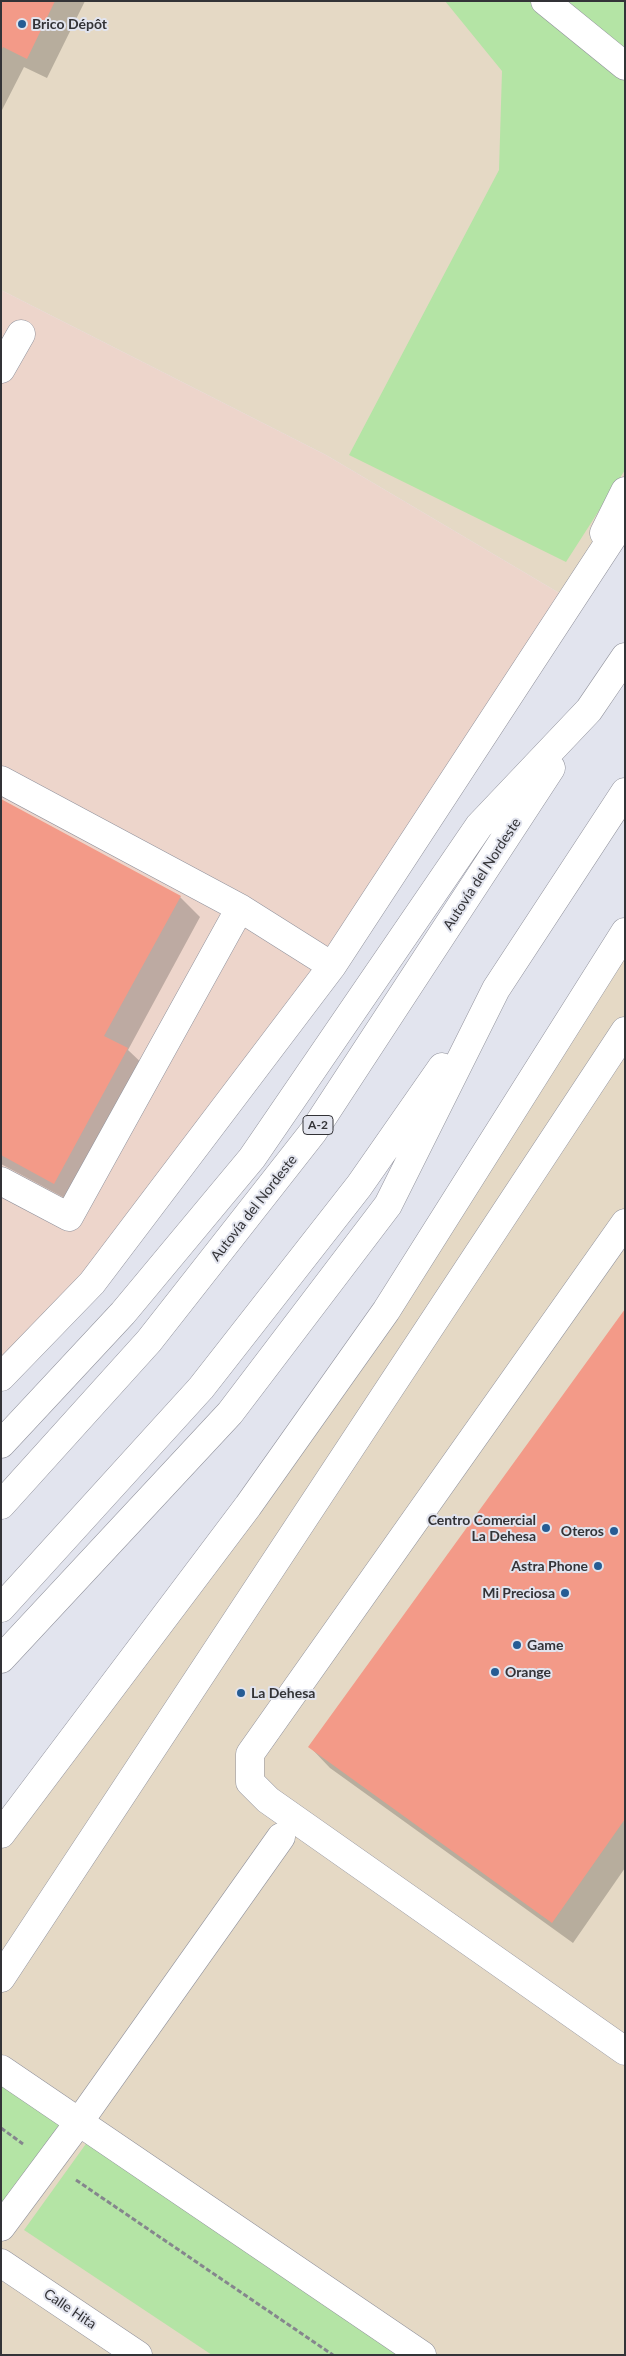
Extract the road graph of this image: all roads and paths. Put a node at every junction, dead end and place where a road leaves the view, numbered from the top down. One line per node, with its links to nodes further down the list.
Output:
1 (545, 1): 2 (main road)
2 (625, 66)
3 (21, 334): 4 (main road)
4 (1, 369)
5 (625, 491): 7 (main road)
6 (625, 518): 7 (main road)
7 (571, 600): 14 (main road)
8 (625, 657): 9 (main road, A-2)
9 (589, 710): 20 (main road); 21 (main road, Autovía del Nordeste / A-2)
10 (1, 780): 12 (main road)
11 (625, 792): 15 (main road)
12 (240, 908): 14 (main road); 17 (main road)
13 (625, 932): 24 (main road)
14 (332, 966): 19 (main road)
15 (496, 989): 22 (main road); 23 (main road)
16 (625, 1031): 26 (main road)
17 (1, 1181)
18 (625, 1223): 27 (main road)
19 (1, 1377)
20 (1, 1444)
21 (1, 1505)
22 (1, 1608)
23 (1, 1660)
24 (1, 1834)
25 (281, 1837): 29 (main road)
26 (1, 1978)
27 (625, 2051)
28 (1, 2069): 29 (main road)
29 (79, 2122): 31 (main road); 36 (main road)
30 (1, 2128): 31 (path)
31 (50, 2162): 32 (main road); 35 (path)
32 (1, 2227)
33 (1, 2263): 34 (main road, Calle Hita)
34 (138, 2355)
35 (333, 2355)
36 (422, 2355)

